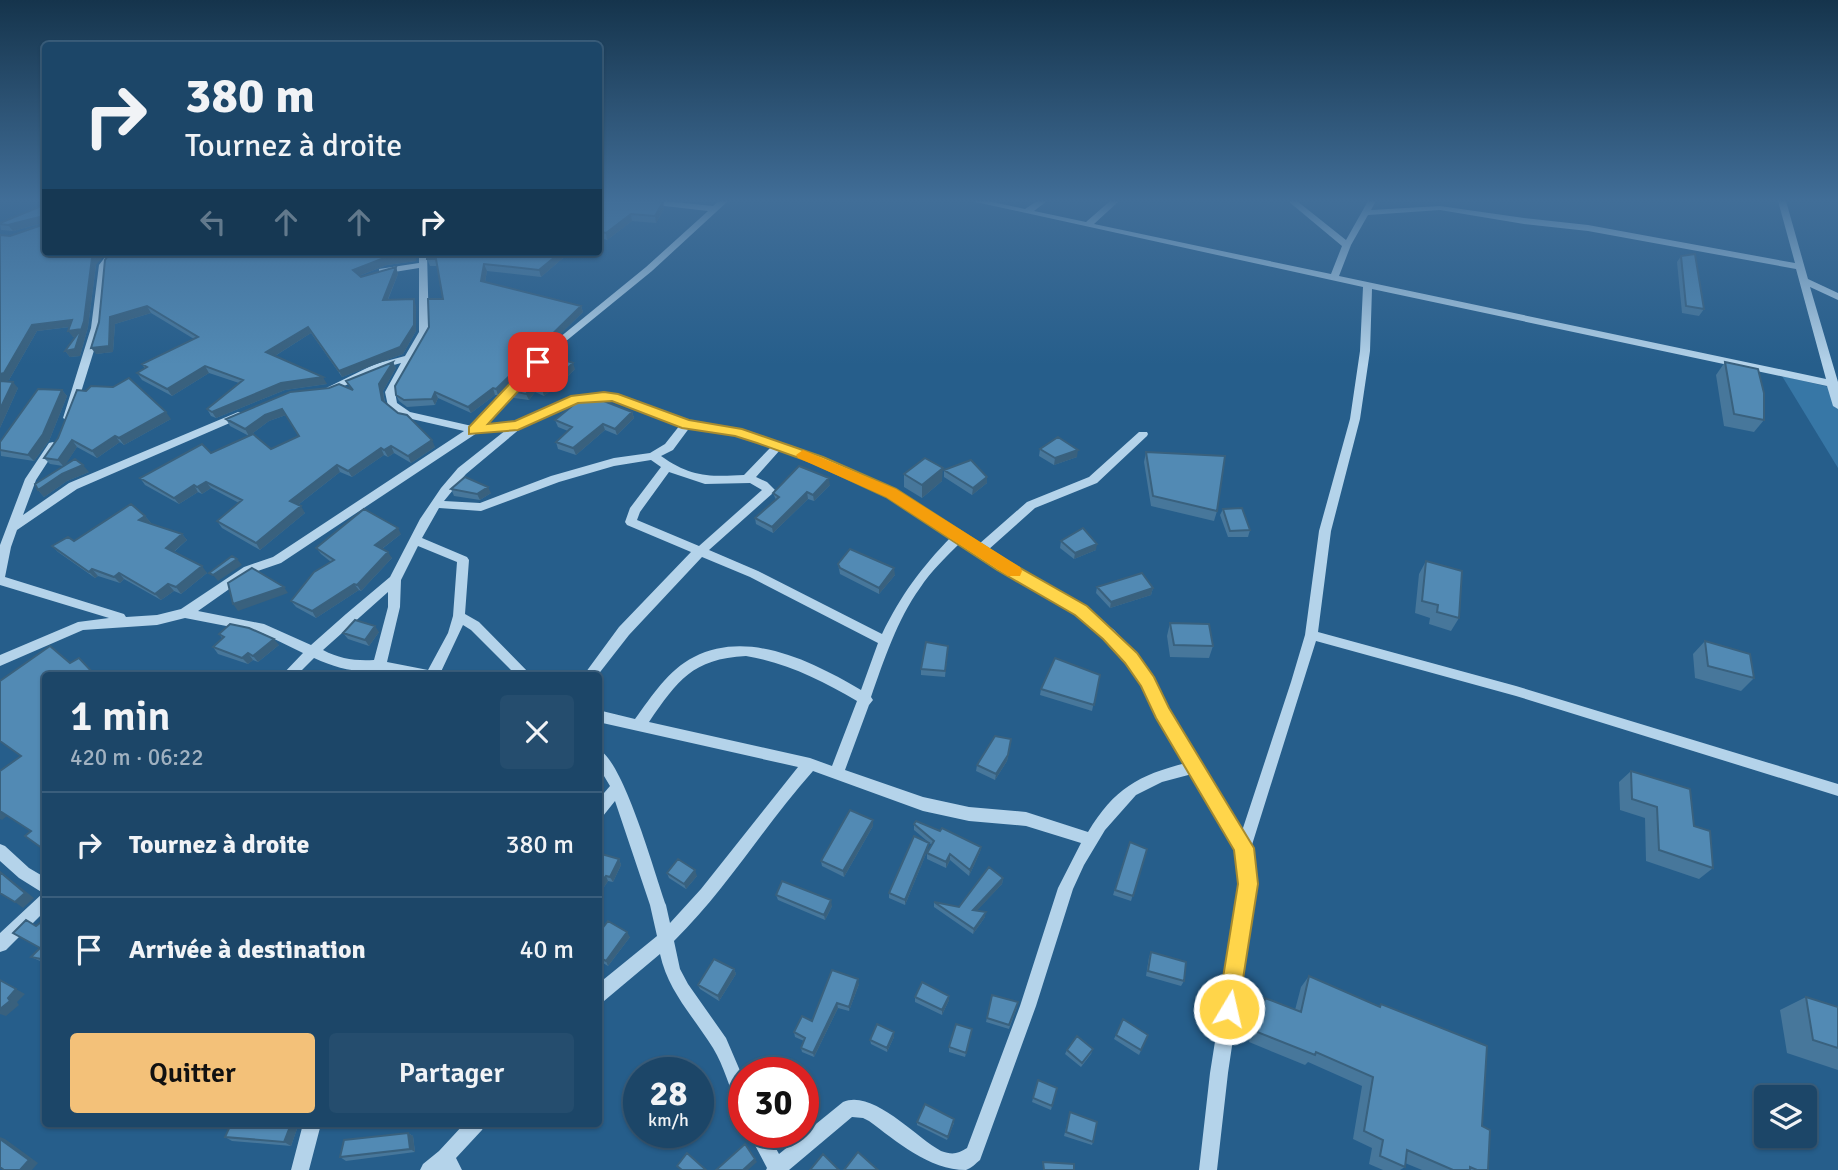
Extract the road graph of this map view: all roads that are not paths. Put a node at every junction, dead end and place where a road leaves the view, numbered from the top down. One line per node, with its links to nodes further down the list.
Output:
1 (111, 256): 29 (street)
2 (423, 256): 8 (street)
3 (664, 256): 22 (street)
4 (1230, 256): 11 (street)
5 (1343, 256): 11 (street)
6 (1738, 256): 9 (street)
7 (1797, 256): 9 (street)
8 (423, 265): 10 (street); 15 (street)
9 (1800, 267): 12 (street)
10 (375, 274)
11 (1334, 278): 13 (street)
12 (1803, 280): 14 (street); 16 (street)
13 (1368, 286): 16 (street); 40 (street)
14 (1838, 297)
15 (410, 358): 17 (street); 22 (street)
16 (1835, 384): 18 (street)
17 (317, 391)
18 (1838, 406)
19 (250, 411): 29 (street)
20 (687, 424): 21 (street); 24 (street); 25 (street)
21 (518, 425): 22 (street); 28 (street)
22 (474, 430): 37 (street)
23 (1143, 434): 32 (street)
24 (778, 446): 27 (street); 30 (street)
25 (653, 456): 26 (street); 28 (street)
26 (667, 466): 27 (street); 33 (street)
27 (748, 478): 33 (street)
28 (436, 504): 31 (street)
29 (14, 527): 34 (street)
30 (960, 536): 32 (street); 41 (street)
31 (415, 540): 36 (street); 38 (street)
32 (981, 549): 55 (street)
33 (699, 551): 41 (street); 49 (street)
34 (0, 574)
35 (0, 580): 39 (street)
36 (395, 580): 42 (street); 44 (street)
37 (185, 613): 39 (street); 42 (street)
38 (459, 616): 47 (street); 48 (street)
39 (129, 620): 43 (street)
40 (1311, 635): 58 (street); 61 (street)
41 (885, 641): 50 (street)
42 (313, 652): 44 (street); 45 (street)
43 (0, 661)
44 (377, 670): 46 (street)
45 (291, 672)
46 (399, 672)
47 (434, 672)
48 (522, 672)
49 (592, 672)
50 (866, 700): 52 (street); 56 (street)
51 (602, 717): 52 (street)
52 (639, 724): 54 (street)
53 (602, 760): 57 (street)
54 (810, 764): 56 (street); 65 (street)
55 (1196, 767): 60 (street); 61 (street)
56 (837, 772): 60 (street)
57 (618, 787): 59 (street); 65 (street)
58 (1838, 790)
59 (602, 806)
60 (1091, 841): 73 (street)
61 (1244, 848): 76 (street)
62 (0, 851): 63 (street)
63 (42, 884)
64 (42, 904): 66 (street)
65 (665, 938): 67 (street); 68 (street)
66 (0, 944)
67 (602, 992)
68 (728, 1063)
69 (311, 1127): 74 (street)
70 (475, 1127): 72 (street)
71 (766, 1148): 73 (street)
72 (449, 1164): 75 (street)
73 (777, 1169)
74 (300, 1170)
75 (429, 1170)
76 (1208, 1170)

